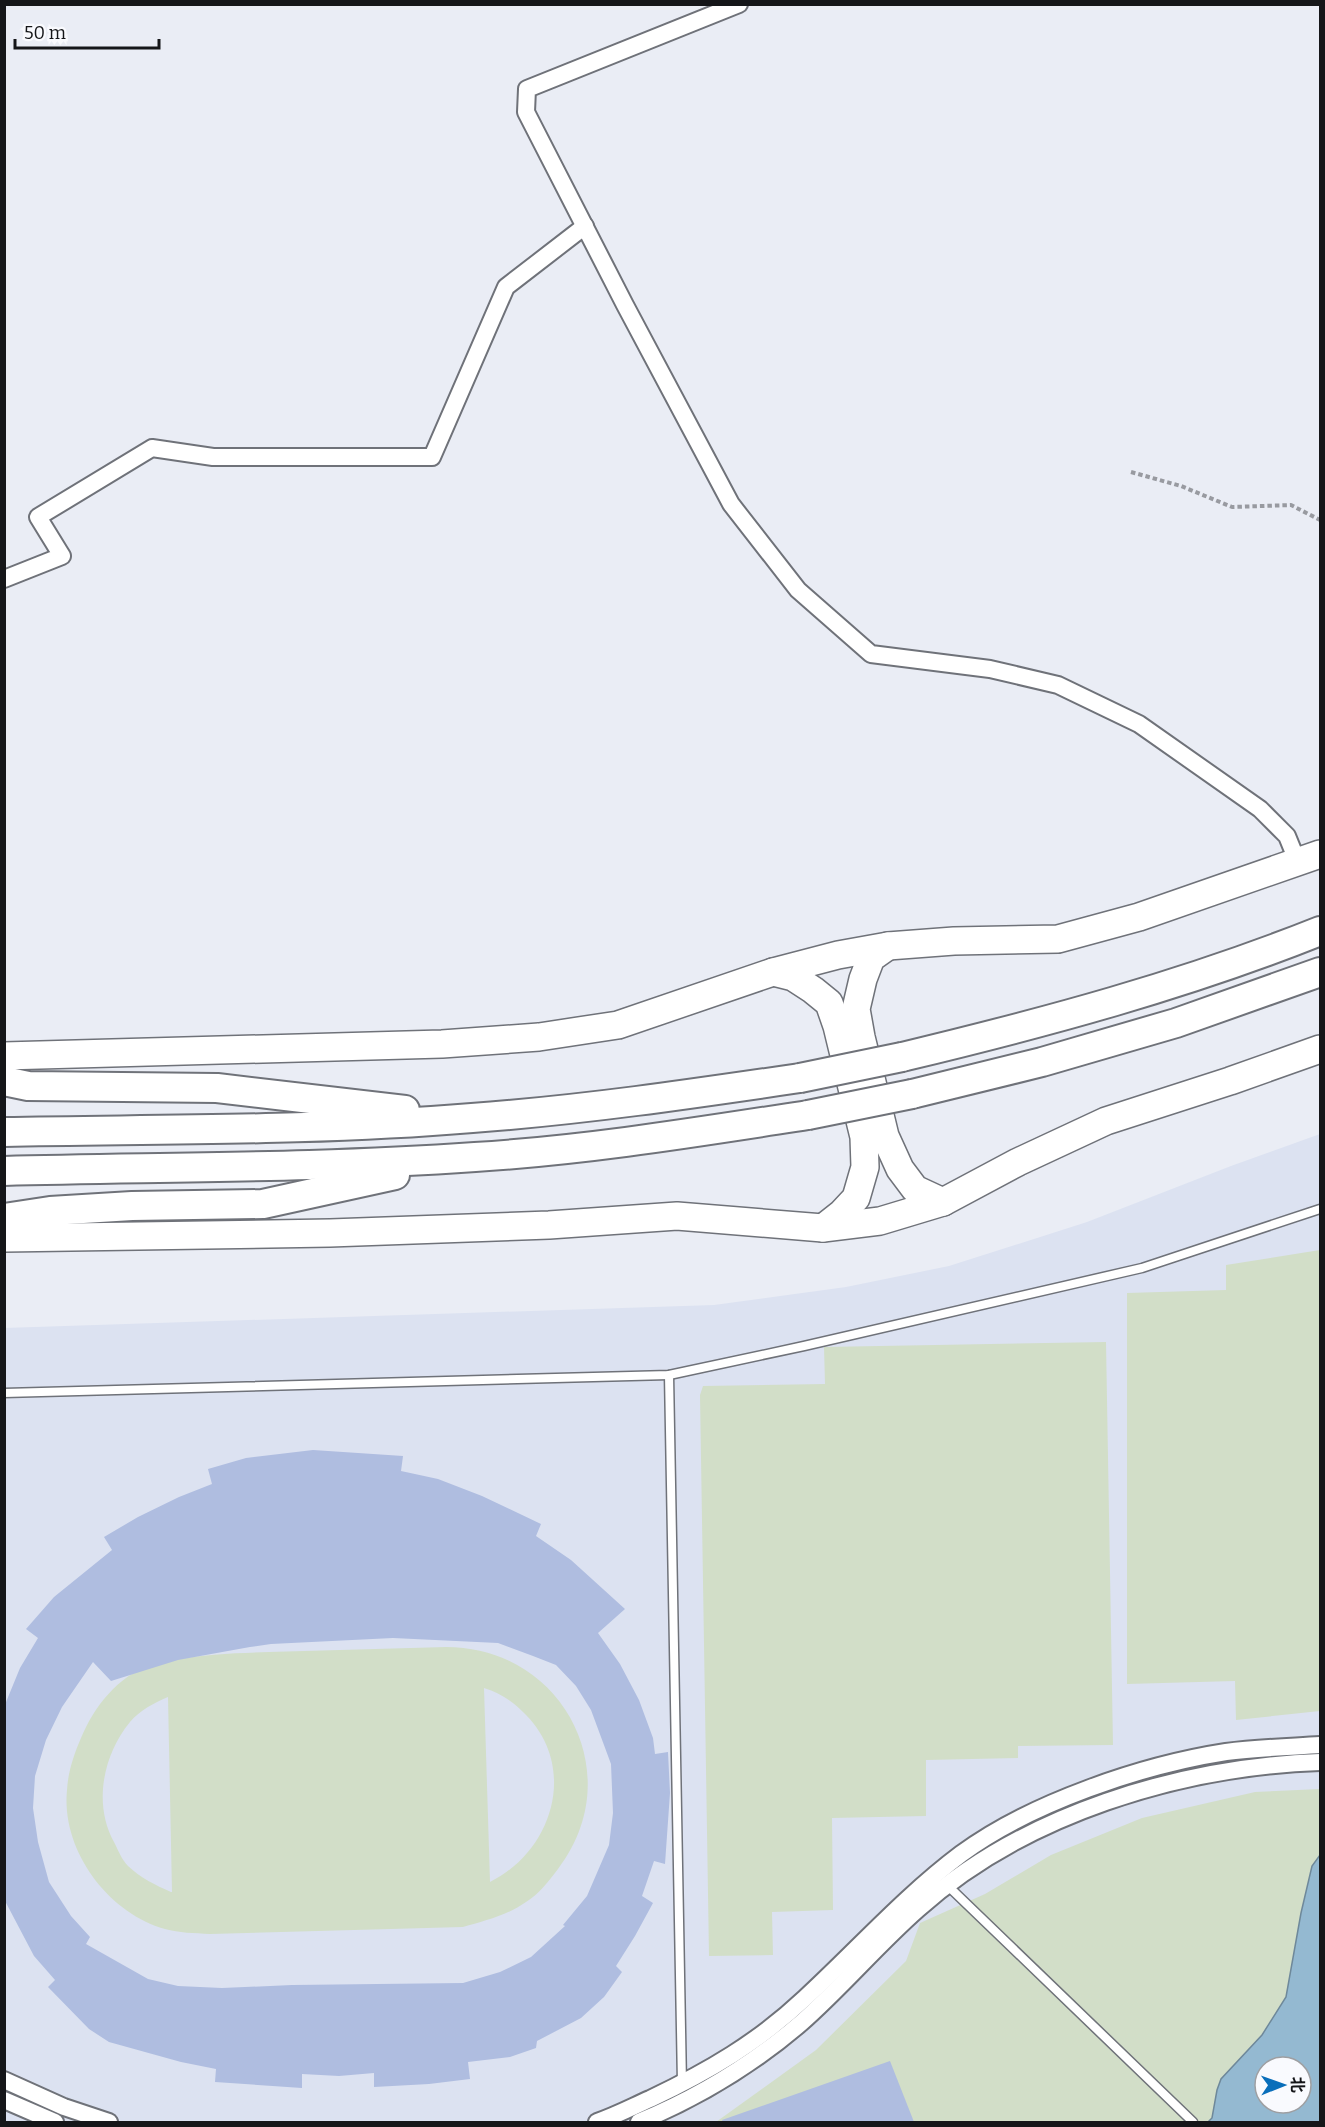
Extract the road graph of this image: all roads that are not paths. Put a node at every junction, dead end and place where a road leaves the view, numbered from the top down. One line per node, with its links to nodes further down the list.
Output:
1 (739, 4): 2 (street)
2 (585, 226): 3 (street); 4 (street)
3 (4, 579)
4 (1309, 859): 6 (main road)
5 (1320, 931): 12 (highway, bridge)
6 (888, 946): 7 (main road); 16 (main road)
7 (773, 972): 10 (main road); 19 (main road)
8 (1320, 972): 14 (highway, bridge)
9 (1320, 1049): 16 (main road)
10 (4, 1056)
11 (4, 1081): 12 (highway)
12 (472, 1118): 13 (highway)
13 (4, 1132)
14 (477, 1157): 15 (highway); 18 (highway)
15 (4, 1171)
16 (943, 1203): 19 (main road)
17 (1320, 1209): 21 (lane)
18 (4, 1218)
19 (823, 1228): 20 (main road)
20 (4, 1238)
21 (669, 1375): 22 (lane); 27 (lane)
22 (4, 1393)
23 (1320, 1745): 25 (street)
24 (1320, 1762): 25 (street)
25 (941, 1880): 27 (street); 32 (street); 33 (lane)
26 (4, 2080): 30 (street)
27 (682, 2084): 31 (street)
28 (4, 2100): 29 (street)
29 (55, 2122)
30 (109, 2122)
31 (597, 2122)
32 (639, 2122)
33 (1194, 2122)

